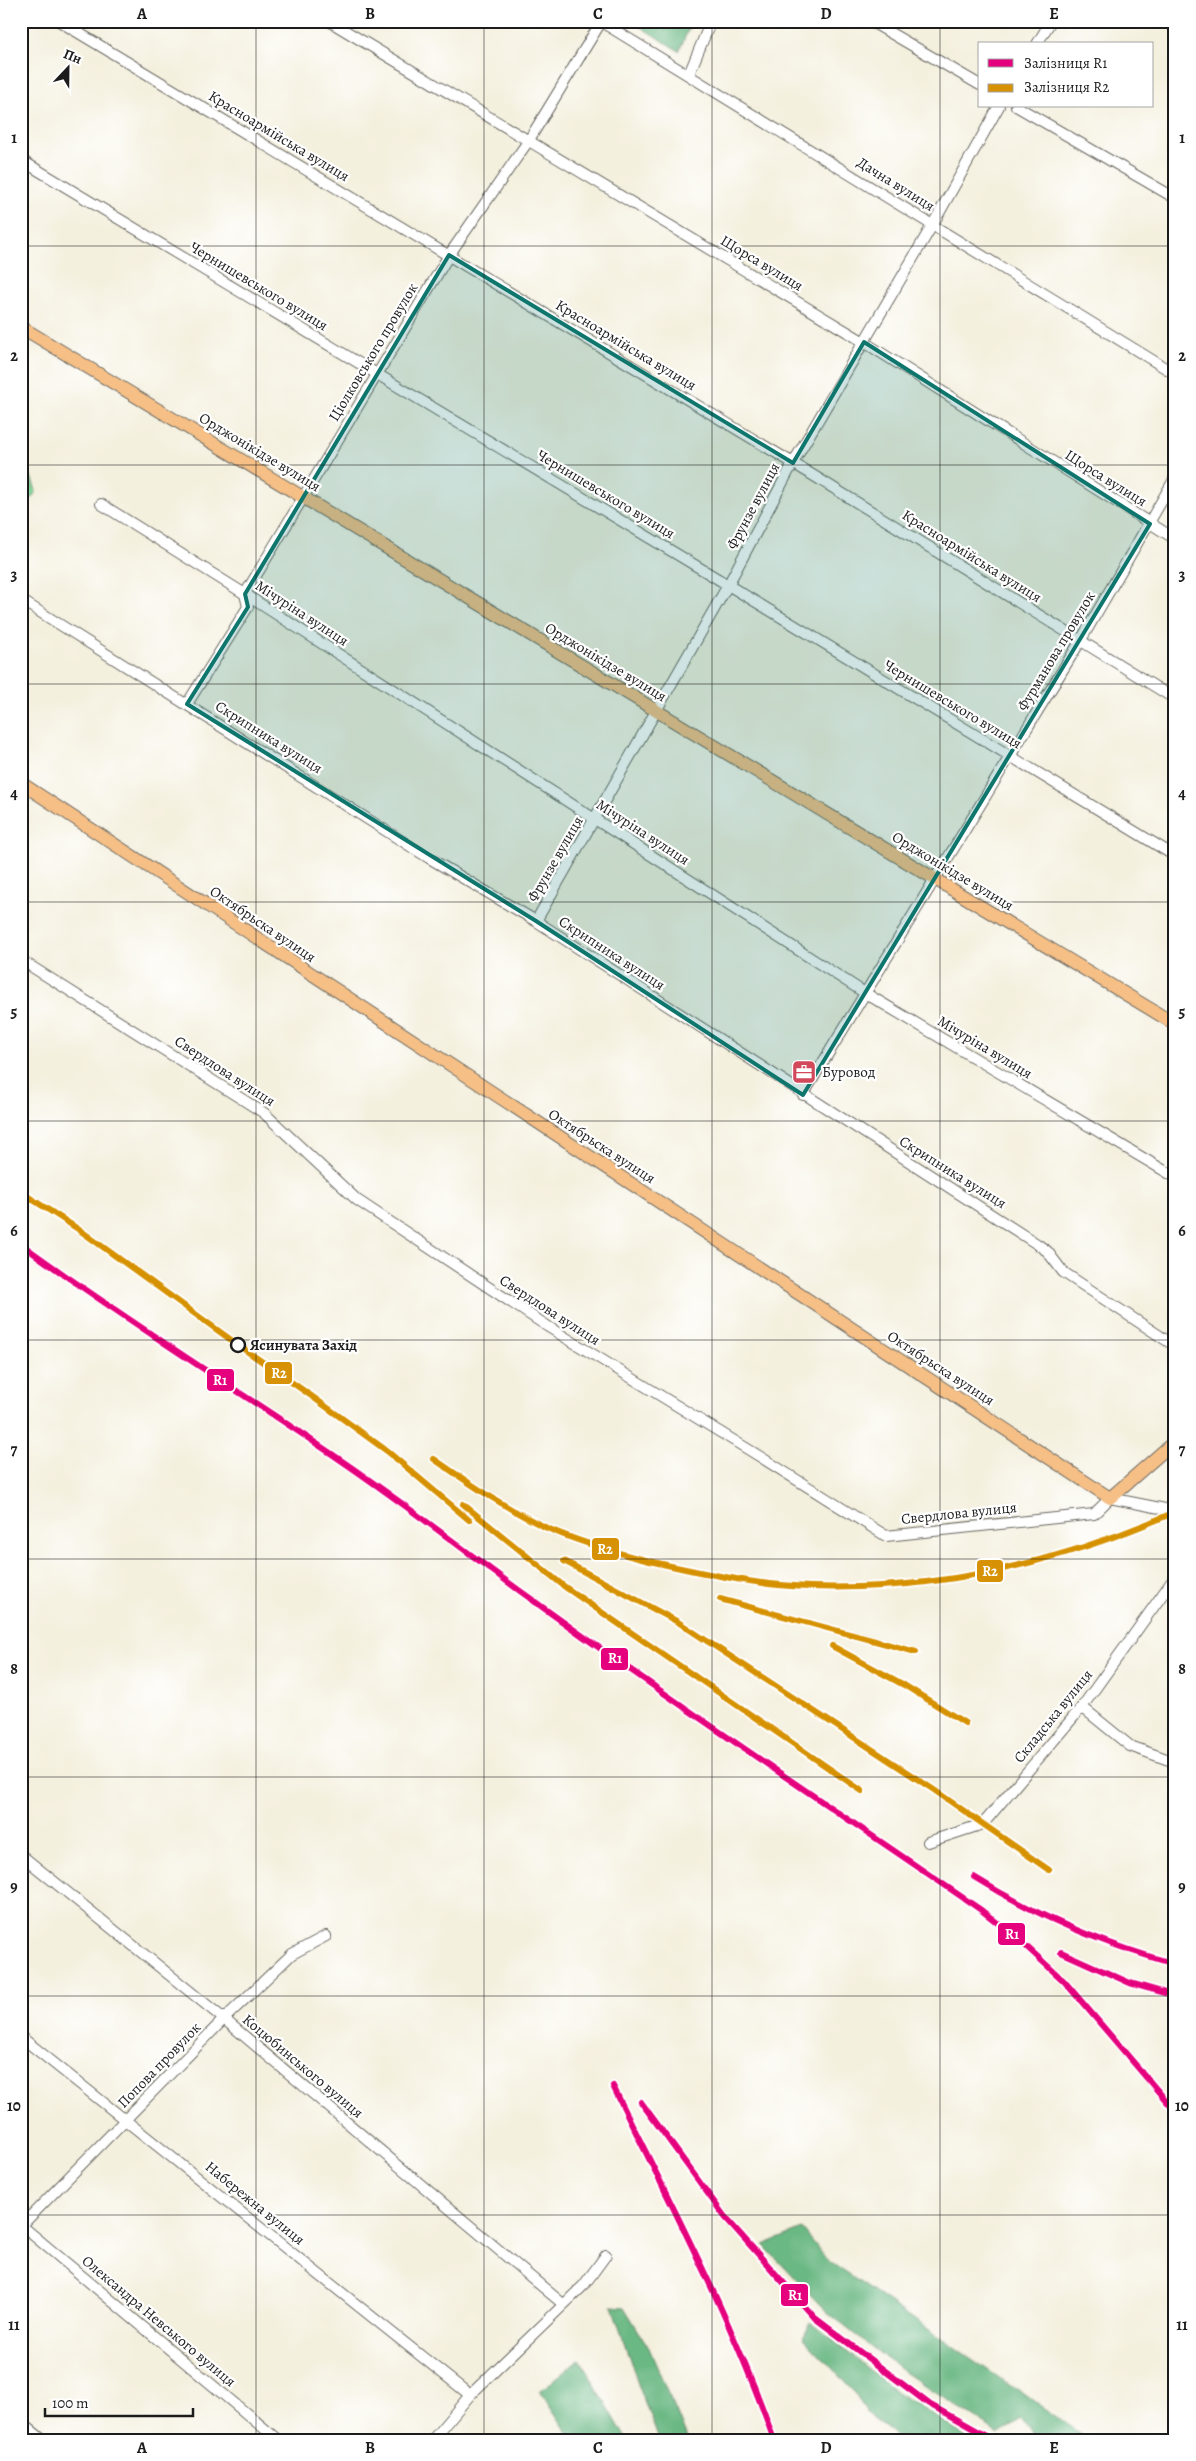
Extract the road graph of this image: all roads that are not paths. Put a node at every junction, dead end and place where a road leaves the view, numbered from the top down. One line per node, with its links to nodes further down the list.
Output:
1 (59, 21): 18 (street, Красноармійська вулиця)
2 (328, 21): 14 (street, Щорса вулиця)
3 (600, 21): 10 (street, Дачна вулиця); 14 (street, Ціолковського провулок)
4 (711, 21): 10 (street)
5 (870, 21): 11 (street)
6 (1051, 21): 9 (street)
7 (1166, 21): 8 (street)
8 (1175, 27)
9 (1038, 42)
10 (689, 74): 17 (street, Дачна вулиця)
11 (978, 84)
12 (998, 108): 17 (street, Фрунзе вулиця)
13 (1019, 108): 16 (street)
14 (528, 140): 18 (street, Ціолковського провулок); 20 (street, Щорса вулиця)
15 (21, 160): 21 (street, Чернишевського вулиця)
16 (1175, 198)
17 (932, 224): 20 (street, Фрунзе вулиця); 22 (street, Дачна вулиця)
18 (449, 255): 21 (street, Ціолковського провулок); 23 (street, Красноармійська вулиця)
19 (21, 327): 25 (main road, Орджонікідзе вулиця)
20 (864, 342): 23 (street, Фрунзе вулиця); 27 (street, Щорса вулиця)
21 (377, 374): 25 (street, Ціолковського провулок); 29 (street, Чернишевського вулиця)
22 (1175, 374)
23 (793, 463): 29 (street, Фрунзе вулиця); 32 (street, Красноармійська вулиця)
24 (1175, 478): 27 (street, Фурманова провулок)
25 (303, 497): 30 (street, Ціолковського провулок); 35 (main road, Орджонікідзе вулиця)
26 (101, 504): 30 (street, Мічуріна вулиця)
27 (1150, 524): 28 (street, Щорса вулиця); 32 (street, Фурманова провулок)
28 (1175, 539)
29 (728, 584): 35 (street, Фрунзе вулиця); 36 (street, Чернишевського вулиця)
30 (245, 594): 34 (street, Ціолковського провулок); 38 (street, Мічуріна вулиця)
31 (21, 600): 34 (street, Скрипника вулиця)
32 (1081, 640): 33 (street, Красноармійська вулиця); 36 (street, Фурманова провулок)
33 (1175, 699)
34 (187, 704): 41 (street, Скрипника вулиця)
35 (656, 710): 38 (street, Фрунзе вулиця); 40 (main road, Орджонікідзе вулиця)
36 (1010, 756): 39 (street, Чернишевського вулиця); 40 (street, Фурманова провулок)
37 (21, 783): 49 (main road, Октябрьска вулиця)
38 (595, 820): 41 (street, Фрунзе вулиця); 43 (street, Мічуріна вулиця)
39 (1175, 856)
40 (935, 879): 43 (street, Фурманова провулок); 44 (main road, Орджонікідзе вулиця)
41 (536, 921): 45 (street, Скрипника вулиця)
42 (21, 960): 49 (street, Свердлова вулиця)
43 (865, 993): 45 (street, Фурманова провулок); 46 (street, Мічуріна вулиця)
44 (1175, 1024)
45 (803, 1094): 47 (street, Скрипника вулиця)
46 (1175, 1177)
47 (1175, 1346)
48 (1175, 1441): 49 (main road)
49 (1110, 1498): 50 (street, Октябрьска вулиця)
50 (1175, 1511)
51 (1175, 1577): 52 (street, Складська вулиця)
52 (1082, 1707): 53 (street); 54 (street, Складська вулиця)
53 (1175, 1757)
54 (928, 1842)
55 (21, 1855): 57 (street, Коцюбинського вулиця)
56 (326, 1936): 57 (street, Попова провулок)
57 (224, 2019): 59 (street, Попова провулок); 62 (street, Коцюбинського вулиця)
58 (21, 2036): 59 (street, Набережна вулиця)
59 (127, 2119): 60 (street, Попова провулок); 63 (street, Набережна вулиця)
60 (21, 2225): 66 (street, Олександра Невського вулиця)
61 (606, 2255): 62 (street)
62 (563, 2304): 63 (street)
63 (470, 2395): 67 (street)
64 (21, 2422): 65 (street)
65 (42, 2440)
66 (278, 2440)
67 (432, 2440)

